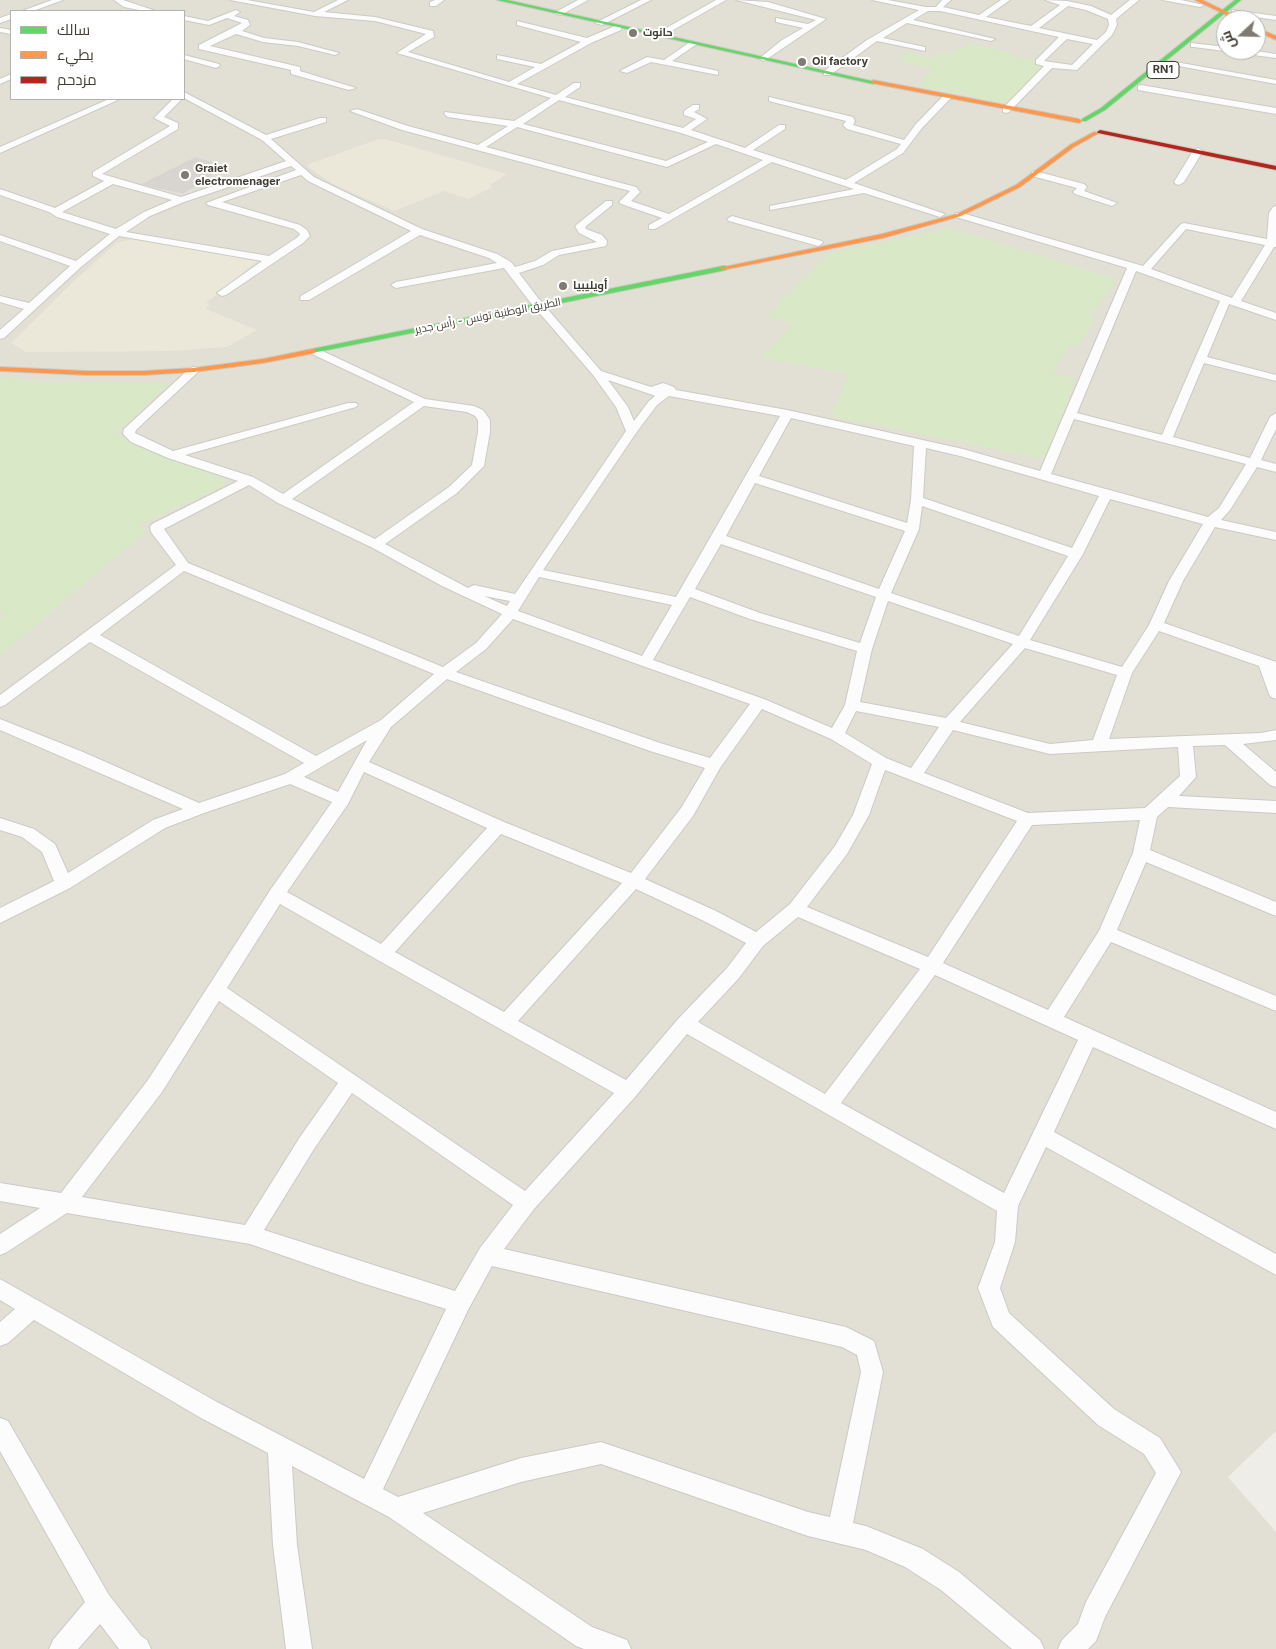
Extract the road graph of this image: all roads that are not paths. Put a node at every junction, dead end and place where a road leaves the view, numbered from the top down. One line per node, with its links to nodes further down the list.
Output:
1 (59, 0): 23 (street)
2 (118, 0): 24 (street)
3 (234, 0): 20 (street)
4 (344, 0): 28 (street)
5 (500, 0): 27 (main road)
6 (584, 0): 27 (street)
7 (646, 0): 37 (street)
8 (722, 0): 43 (street)
9 (740, 0): 38 (street)
10 (876, 0): 17 (street)
11 (947, 0): 22 (street)
12 (1006, 0): 31 (street)
13 (1049, 0): 19 (street)
14 (1134, 0): 32 (street)
15 (1166, 0): 18 (street)
16 (1248, 0): 25 (main road, الطريق الوطنية تونس - رأس جدير / RN1)
17 (892, 1): 21 (street)
18 (1196, 2): 26 (main road)
19 (1067, 3): 32 (street); 41 (street)
20 (253, 4): 28 (street); 29 (street)
21 (926, 9): 22 (street); 34 (street)
22 (940, 9): 31 (street)
23 (29, 10)
24 (148, 10)
25 (1236, 10)
26 (1216, 11)
27 (558, 13): 37 (main road)
28 (315, 14): 68 (street)
29 (227, 16): 30 (street); 42 (street)
30 (185, 18)
31 (981, 18): 41 (street)
32 (1112, 18): 48 (street)
33 (779, 20): 38 (street)
34 (907, 21): 45 (street); 46 (street)
35 (1216, 22): 85 (main road, الطريق الوطنية تونس - رأس جدير / RN1)
36 (520, 23): 47 (street)
37 (599, 23): 40 (main road)
38 (810, 26): 58 (street)
39 (1216, 27): 50 (main road, الطريق الوطنية تونس - رأس جدير / RN1)
40 (618, 28): 43 (main road); 47 (street)
41 (1033, 29): 44 (street)
42 (236, 31): 51 (street); 54 (street)
43 (656, 36): 49 (main road)
44 (1065, 36): 48 (street); 61 (street)
45 (877, 38): 53 (street); 66 (street)
46 (991, 39)
47 (588, 41): 63 (street)
48 (1100, 43): 61 (street)
49 (693, 44): 58 (main road); 59 (street)
50 (1194, 45): 52 (street); 60 (main road, الطريق الوطنية تونس - رأس جدير / RN1)
51 (202, 47): 55 (street); 70 (street)
52 (1216, 48)
53 (922, 49)
54 (335, 53)
55 (185, 56)
56 (185, 56): 62 (street)
57 (500, 57): 63 (street)
58 (764, 59): 66 (main road)
59 (666, 62): 64 (street); 65 (street)
60 (1173, 63): 67 (street); 71 (main road, الطريق الوطنية تونس - رأس جدير / RN1)
61 (1050, 65): 79 (street)
62 (216, 66)
63 (544, 67): 68 (street)
64 (624, 71)
65 (715, 73)
66 (827, 73): 74 (main road)
67 (1276, 82)
68 (511, 84): 73 (street)
69 (577, 85): 73 (street)
70 (352, 88)
71 (1141, 88): 81 (street); 87 (main road, الطريق الوطنية تونس - رأس جدير / RN1)
72 (185, 96): 91 (street)
73 (558, 97): 84 (street); 89 (street)
74 (947, 97): 79 (main road); 93 (street)
75 (772, 99): 93 (street)
76 (114, 100): 94 (street)
77 (177, 100): 102 (street)
78 (696, 107): 89 (street)
79 (1007, 109): 85 (main road)
80 (354, 111): 88 (street)
81 (1276, 111)
82 (448, 114): 84 (street)
83 (323, 120): 91 (street)
84 (514, 124): 92 (street); 95 (street)
85 (1078, 124): 87 (main road); 114 (main road, الطريق الوطنية تونس - رأس جدير / RN1)
86 (782, 127): 96 (street)
87 (1103, 127): 97 (main road); 99 (main road); 101 (main road, الطريق الوطنية تونس - رأس جدير / RN1)
88 (404, 128): 90 (street); 95 (street)
89 (684, 131): 92 (street)
90 (394, 134)
91 (265, 138): 100 (street)
92 (716, 141): 96 (street)
93 (906, 143): 104 (street)
94 (2, 148)
95 (479, 148): 116 (street)
96 (746, 151): 98 (street)
97 (1198, 151): 99 (main road); 103 (street)
98 (771, 159): 104 (street); 116 (street)
99 (1276, 166)
100 (296, 167): 107 (street); 108 (street); 120 (street)
101 (1034, 174): 110 (street); 115 (main road, الطريق الوطنية تونس - رأس جدير / RN1)
102 (113, 180): 107 (street); 113 (street)
103 (1179, 182)
104 (848, 183): 105 (street)
105 (865, 189): 111 (street); 114 (street)
106 (0, 192): 113 (street)
107 (187, 198): 108 (street); 121 (street)
108 (213, 203): 125 (street)
109 (609, 203): 128 (street)
110 (1112, 203)
111 (773, 208)
112 (1276, 210): 119 (street)
113 (55, 212): 121 (street)
114 (940, 214): 123 (main road, الطريق الوطنية تونس - رأس جدير / RN1)
115 (959, 215): 127 (street); 135 (main road, الطريق الوطنية تونس - رأس جدير / RN1)
116 (670, 217): 118 (street)
117 (732, 219): 123 (street)
118 (652, 228)
119 (1275, 230): 124 (street)
120 (419, 232): 128 (street); 132 (street)
121 (117, 233): 125 (street); 126 (street)
122 (0, 238): 126 (street)
123 (818, 243): 135 (main road, الطريق الوطنية تونس - رأس جدير / RN1)
124 (1274, 244): 129 (street); 134 (street)
125 (271, 259): 131 (street)
126 (77, 265): 136 (street)
127 (1133, 266): 129 (street); 149 (street)
128 (510, 267): 130 (street); 135 (street)
129 (1145, 270): 134 (street)
130 (396, 285)
131 (222, 292)
132 (305, 298)
133 (0, 299): 136 (street)
134 (1230, 302): 137 (street); 140 (street)
135 (537, 303): 139 (main road, الطريق الوطنية تونس - رأس جدير / RN1); 141 (main road, الطريق الوطنية تونس - رأس جدير / RN1); 143 (street)
136 (30, 307): 138 (street)
137 (1276, 318)
138 (0, 336)
139 (314, 351): 142 (main road, الطريق الوطنية تونس - رأس جدير / RN1); 146 (street)
140 (1200, 360): 144 (street); 152 (street)
141 (3, 364): 142 (main road, الطريق الوطنية تونس - رأس جدير / RN1)
142 (194, 370): 154 (street)
143 (597, 373): 145 (street); 151 (street)
144 (1276, 378)
145 (660, 394): 148 (street); 151 (street)
146 (422, 402): 161 (street); 167 (street)
147 (352, 405): 154 (street)
148 (787, 414): 153 (street); 158 (street)
149 (1072, 415): 152 (street); 157 (street)
150 (1276, 417): 155 (street)
151 (632, 431): 170 (street)
152 (1166, 439): 155 (street)
153 (920, 444): 157 (street); 162 (street)
154 (172, 455): 159 (street)
155 (1254, 462): 156 (street); 163 (street)
156 (1276, 468)
157 (1044, 476): 160 (street)
158 (752, 478): 164 (street); 166 (street)
159 (248, 480): 161 (street); 169 (street)
160 (1106, 494): 163 (street); 168 (street)
161 (283, 500): 167 (street)
162 (917, 500): 164 (street); 168 (street)
163 (1211, 522): 165 (street); 176 (street)
164 (912, 529): 172 (street)
165 (1276, 536)
166 (718, 538): 172 (street); 173 (street)
167 (376, 544): 171 (street)
168 (1076, 554): 178 (street)
169 (184, 566): 177 (street); 182 (street)
170 (534, 572): 173 (street); 174 (street)
171 (447, 583): 174 (street); 175 (street)
172 (884, 594): 178 (street); 179 (street)
173 (683, 596): 179 (street); 180 (street)
174 (518, 599): 175 (street)
175 (510, 613): 180 (street); 182 (street)
176 (1156, 625): 181 (street); 183 (street)
177 (89, 635): 185 (street); 197 (street)
178 (1022, 642): 183 (street); 190 (street)
179 (865, 649): 187 (street)
180 (644, 662): 186 (street)
181 (1271, 666): 184 (street)
182 (445, 672): 188 (street); 199 (street)
183 (1125, 673): 195 (street)
184 (1276, 694)
185 (0, 702)
186 (759, 702): 191 (street); 199 (street)
187 (852, 705): 190 (street); 191 (street)
188 (386, 722): 197 (street); 198 (street)
189 (0, 724): 206 (street)
190 (949, 724): 195 (street); 200 (street)
191 (836, 735): 196 (street)
192 (1276, 735): 193 (street)
193 (1228, 739): 194 (street); 202 (street)
194 (1185, 740): 195 (street); 204 (street)
195 (1099, 744)
196 (880, 762): 200 (street); 216 (street)
197 (316, 763): 201 (street)
198 (360, 764): 203 (street); 210 (street)
199 (714, 765): 212 (street)
200 (914, 776): 208 (street)
201 (291, 778): 203 (street); 206 (street)
202 (1276, 781)
203 (342, 800): 214 (street)
204 (1165, 801): 205 (street); 207 (street)
205 (1276, 807)
206 (198, 809): 213 (street)
207 (1149, 814): 208 (street); 211 (street)
208 (1027, 819): 221 (street)
209 (0, 824): 213 (street)
210 (498, 826): 212 (street); 220 (street)
211 (1141, 854): 215 (street); 218 (street)
212 (634, 881): 219 (street); 225 (street)
213 (64, 884): 217 (street)
214 (277, 894): 220 (street); 222 (street)
215 (1276, 908)
216 (796, 909): 219 (street); 221 (street)
217 (0, 916)
218 (1107, 933): 223 (street); 224 (street)
219 (757, 941): 226 (street)
220 (382, 954): 225 (street)
221 (932, 966): 224 (street); 230 (street)
222 (216, 990): 228 (street); 234 (street)
223 (1276, 1004)
224 (1052, 1020): 227 (street)
225 (505, 1023): 229 (street)
226 (686, 1024): 229 (street); 230 (street)
227 (1089, 1037): 231 (street); 232 (street)
228 (350, 1081): 235 (street); 237 (street)
229 (628, 1091): 235 (street)
230 (828, 1105): 236 (street)
231 (1276, 1121)
232 (1042, 1135): 236 (street); 240 (street)
233 (0, 1192): 234 (street)
234 (66, 1202): 237 (street); 238 (street)
235 (527, 1203): 239 (street)
236 (1008, 1206): 256 (street)
237 (250, 1235): 242 (street)
238 (0, 1245)
239 (487, 1255): 242 (street); 249 (street)
240 (1276, 1266)
241 (0, 1289): 243 (street)
242 (460, 1303): 247 (street)
243 (32, 1308): 244 (street); 246 (street)
244 (0, 1336)
245 (0, 1429): 250 (street)
246 (280, 1447): 247 (street); 253 (street)
247 (369, 1493): 248 (street)
248 (397, 1509): 249 (street); 254 (street)
249 (839, 1531): 255 (street)
250 (100, 1604): 251 (street); 252 (street)
251 (62, 1649)
252 (138, 1649)
253 (300, 1649)
254 (618, 1649)
255 (1031, 1649)
256 (1071, 1649)

